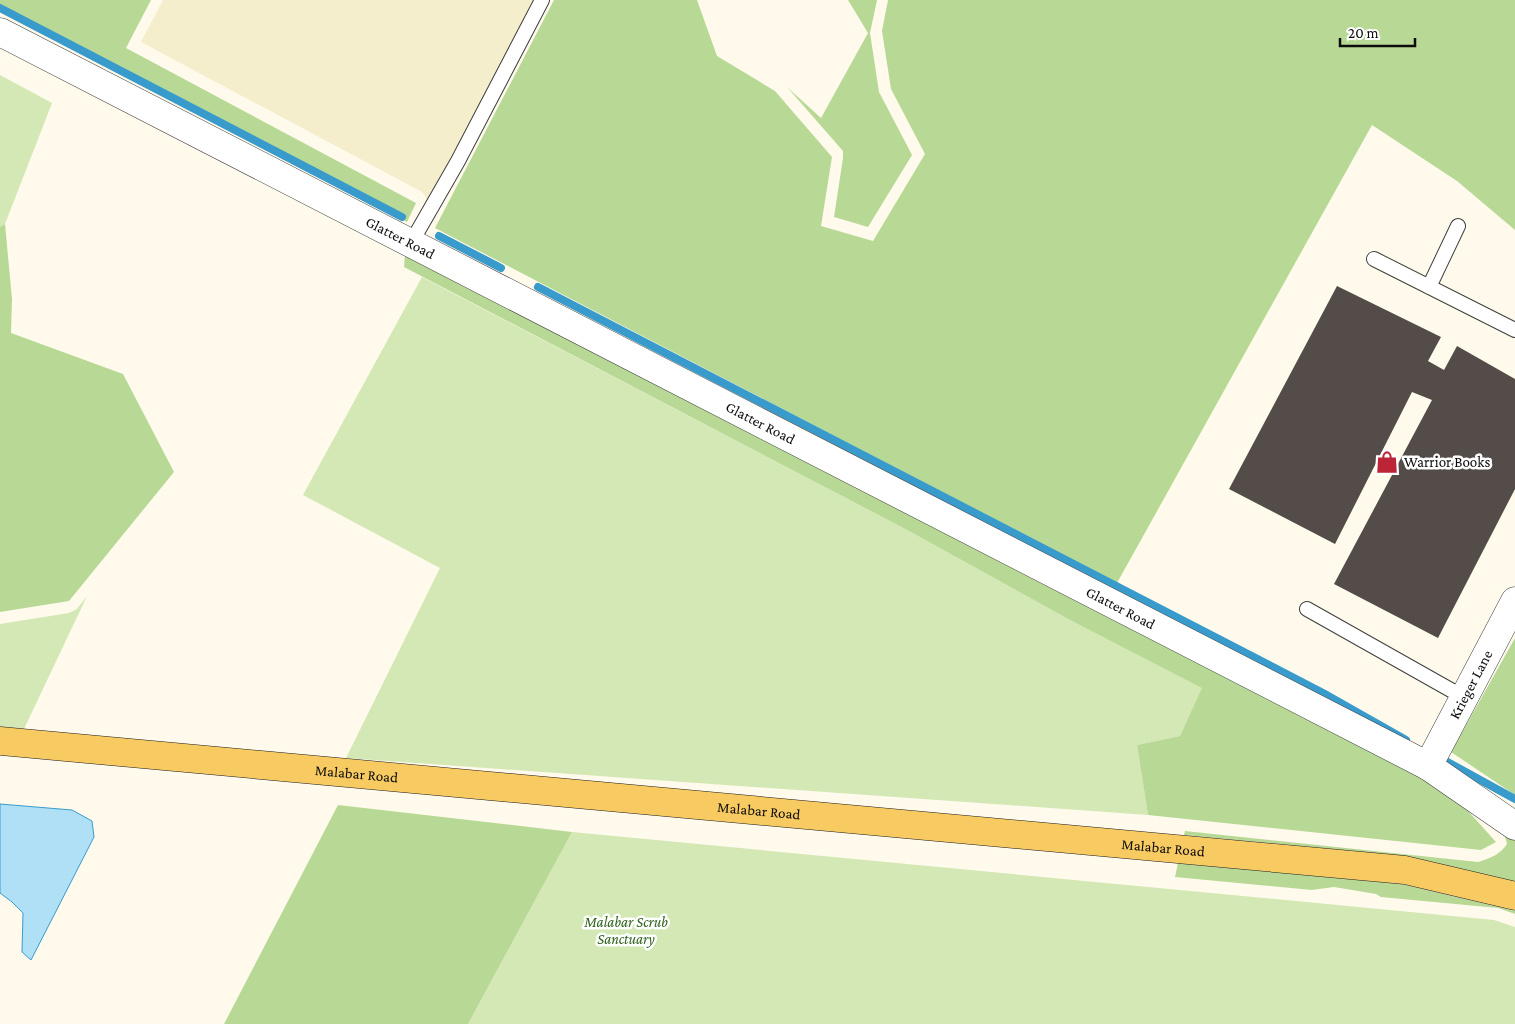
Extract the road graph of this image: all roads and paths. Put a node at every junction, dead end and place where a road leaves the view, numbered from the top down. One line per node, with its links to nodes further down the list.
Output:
1 (542, 0): 4 (lane)
2 (0, 32): 4 (street, Glatter Road)
3 (1458, 226): 6 (lane)
4 (411, 243): 12 (street, Glatter Road)
5 (1374, 259): 6 (lane)
6 (1429, 287): 7 (lane)
7 (1515, 330)
8 (1515, 601): 10 (street, Krieger Lane)
9 (1307, 609): 10 (lane)
10 (1465, 698): 12 (street, Krieger Lane)
11 (0, 742): 14 (main road, Malabar Road)
12 (1428, 766): 13 (street, Glatter Road)
13 (1515, 826)
14 (1515, 896)

